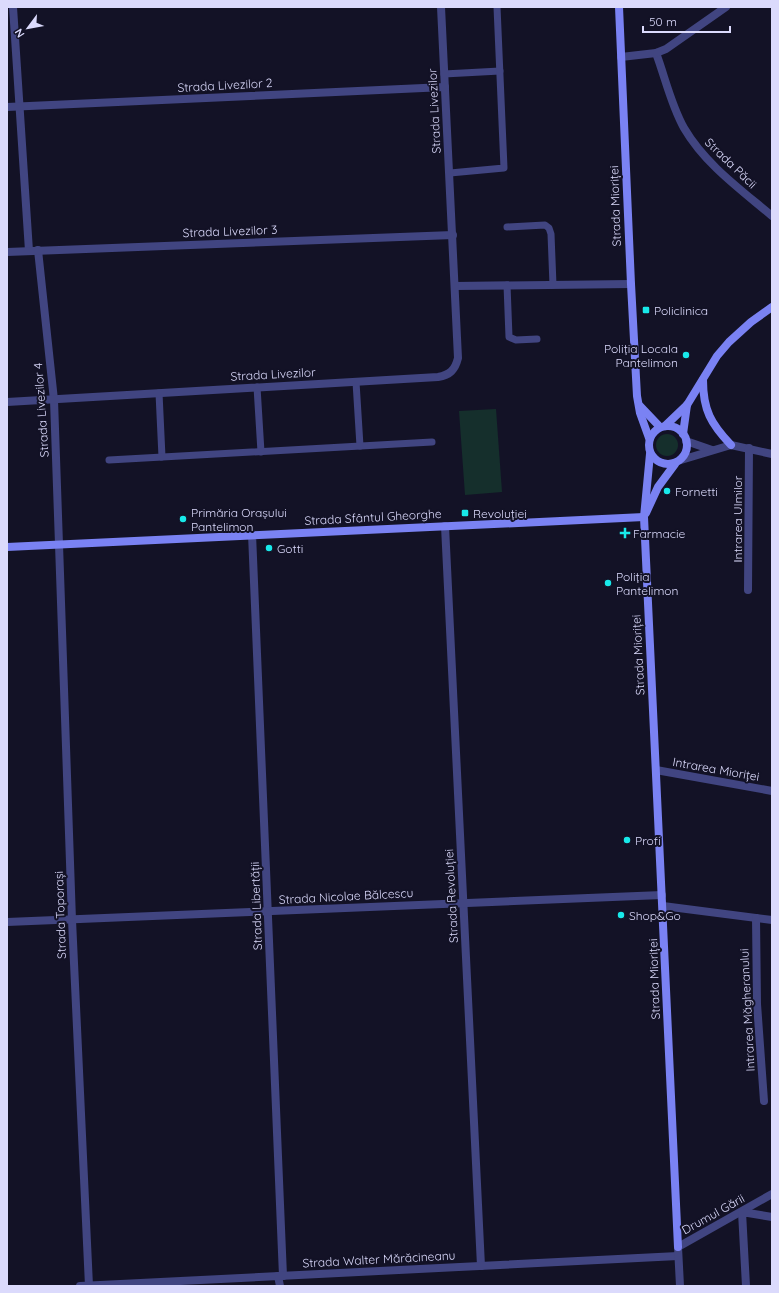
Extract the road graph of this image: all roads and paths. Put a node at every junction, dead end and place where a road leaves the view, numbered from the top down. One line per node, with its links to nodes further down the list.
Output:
1 (13, 7): 11 (street)
2 (441, 7): 9 (street, Strada Livezilor)
3 (497, 7): 8 (lane)
4 (619, 7): 7 (street, Strada Mioriței)
5 (726, 7): 6 (street)
6 (656, 53): 7 (street); 14 (street, Strada Păcii)
7 (621, 57): 20 (street, Strada Mioriței)
8 (500, 71): 9 (lane); 13 (lane)
9 (444, 74): 10 (street, Strada Livezilor)
10 (445, 88): 11 (street, Strada Livezilor 2); 13 (street, Strada Livezilor)
11 (19, 106): 12 (street, Strada Livezilor 2); 18 (street)
12 (7, 107)
13 (450, 173): 16 (street, Strada Livezilor)
14 (772, 216)
15 (507, 227): 22 (lane)
16 (453, 236): 17 (street, Strada Livezilor 3); 23 (street, Strada Livezilor)
17 (38, 250): 18 (street, Strada Livezilor 3); 30 (street, Strada Livezilor 4)
18 (29, 251): 19 (street, Strada Livezilor 3)
19 (7, 252)
20 (630, 284): 22 (street); 32 (street, Strada Mioriței)
21 (507, 285): 22 (street); 23 (street); 25 (lane)
22 (552, 285)
23 (455, 286): 27 (street, Strada Livezilor)
24 (772, 307): 26 (street)
25 (537, 339)
26 (703, 379): 33 (street); 38 (street)
27 (356, 382): 28 (street, Strada Livezilor); 39 (lane)
28 (257, 387): 29 (street, Strada Livezilor); 42 (lane)
29 (159, 393): 30 (street, Strada Livezilor); 45 (lane)
30 (54, 400): 31 (street, Strada Livezilor); 51 (street, Strada Livezilor 4)
31 (7, 402)
32 (638, 404): 34 (street); 36 (street, Strada Mioriței)
33 (687, 405): 34 (street); 35 (street)
34 (663, 427): 35 (street); 36 (street)
35 (685, 437): 41 (street); 47 (street)
36 (649, 438): 43 (street)
37 (432, 442): 39 (lane)
38 (731, 445): 40 (street); 41 (street)
39 (360, 446): 42 (lane)
40 (749, 448): 44 (street); 53 (street, Intrarea Ulmilor)
41 (712, 450): 47 (street)
42 (261, 452): 45 (lane)
43 (650, 454): 47 (street); 48 (street, Strada Mioriței)
44 (772, 454)
45 (162, 457): 46 (lane)
46 (109, 460)
47 (678, 462): 48 (street, Strada Mioriței)
48 (644, 517): 49 (street, Strada Sfântul Gheorghe); 54 (street, Strada Mioriței)
49 (445, 526): 50 (street, Strada Sfântul Gheorghe); 57 (street, Strada Revoluției)
50 (252, 534): 51 (street, Strada Sfântul Gheorghe); 59 (street, Strada Libertății)
51 (58, 544): 52 (street, Strada Sfântul Gheorghe); 61 (street, Strada Toporași)
52 (7, 547)
53 (748, 590)
54 (656, 770): 55 (street, Intrarea Mioriței); 56 (street, Strada Mioriței)
55 (772, 791)
56 (662, 895): 57 (street, Strada Nicolae Bălcescu); 58 (street, Strada Mioriței)
57 (464, 903): 59 (street, Strada Nicolae Bălcescu); 70 (street, Strada Revoluției)
58 (663, 906): 60 (street); 68 (street, Strada Mioriței)
59 (268, 911): 61 (street, Strada Nicolae Bălcescu); 71 (street, Strada Libertății)
60 (756, 918): 62 (street); 64 (street, Intrarea Măgheranului)
61 (72, 920): 63 (street, Strada Nicolae Bălcescu); 75 (street, Strada Toporași)
62 (772, 920)
63 (7, 922)
64 (764, 1100)
65 (772, 1194): 66 (street, Drumul Gării)
66 (742, 1212): 67 (street); 68 (street, Drumul Gării); 78 (street)
67 (772, 1217)
68 (678, 1247): 69 (street, Drumul Gării)
69 (678, 1256): 70 (street, Strada Walter Mărăcineanu); 77 (street, Drumul Gării)
70 (481, 1266): 71 (street, Strada Walter Mărăcineanu)
71 (280, 1276): 72 (street, Strada Walter Mărăcineanu); 76 (street, Strada Libertății)
72 (185, 1284): 75 (street, Strada Walter Mărăcineanu)
73 (80, 1286): 74 (street, Strada Walter Mărăcineanu)
74 (84, 1286): 75 (street, Strada Walter Mărăcineanu)
75 (89, 1286)
76 (280, 1286)
77 (680, 1286)
78 (746, 1286)

